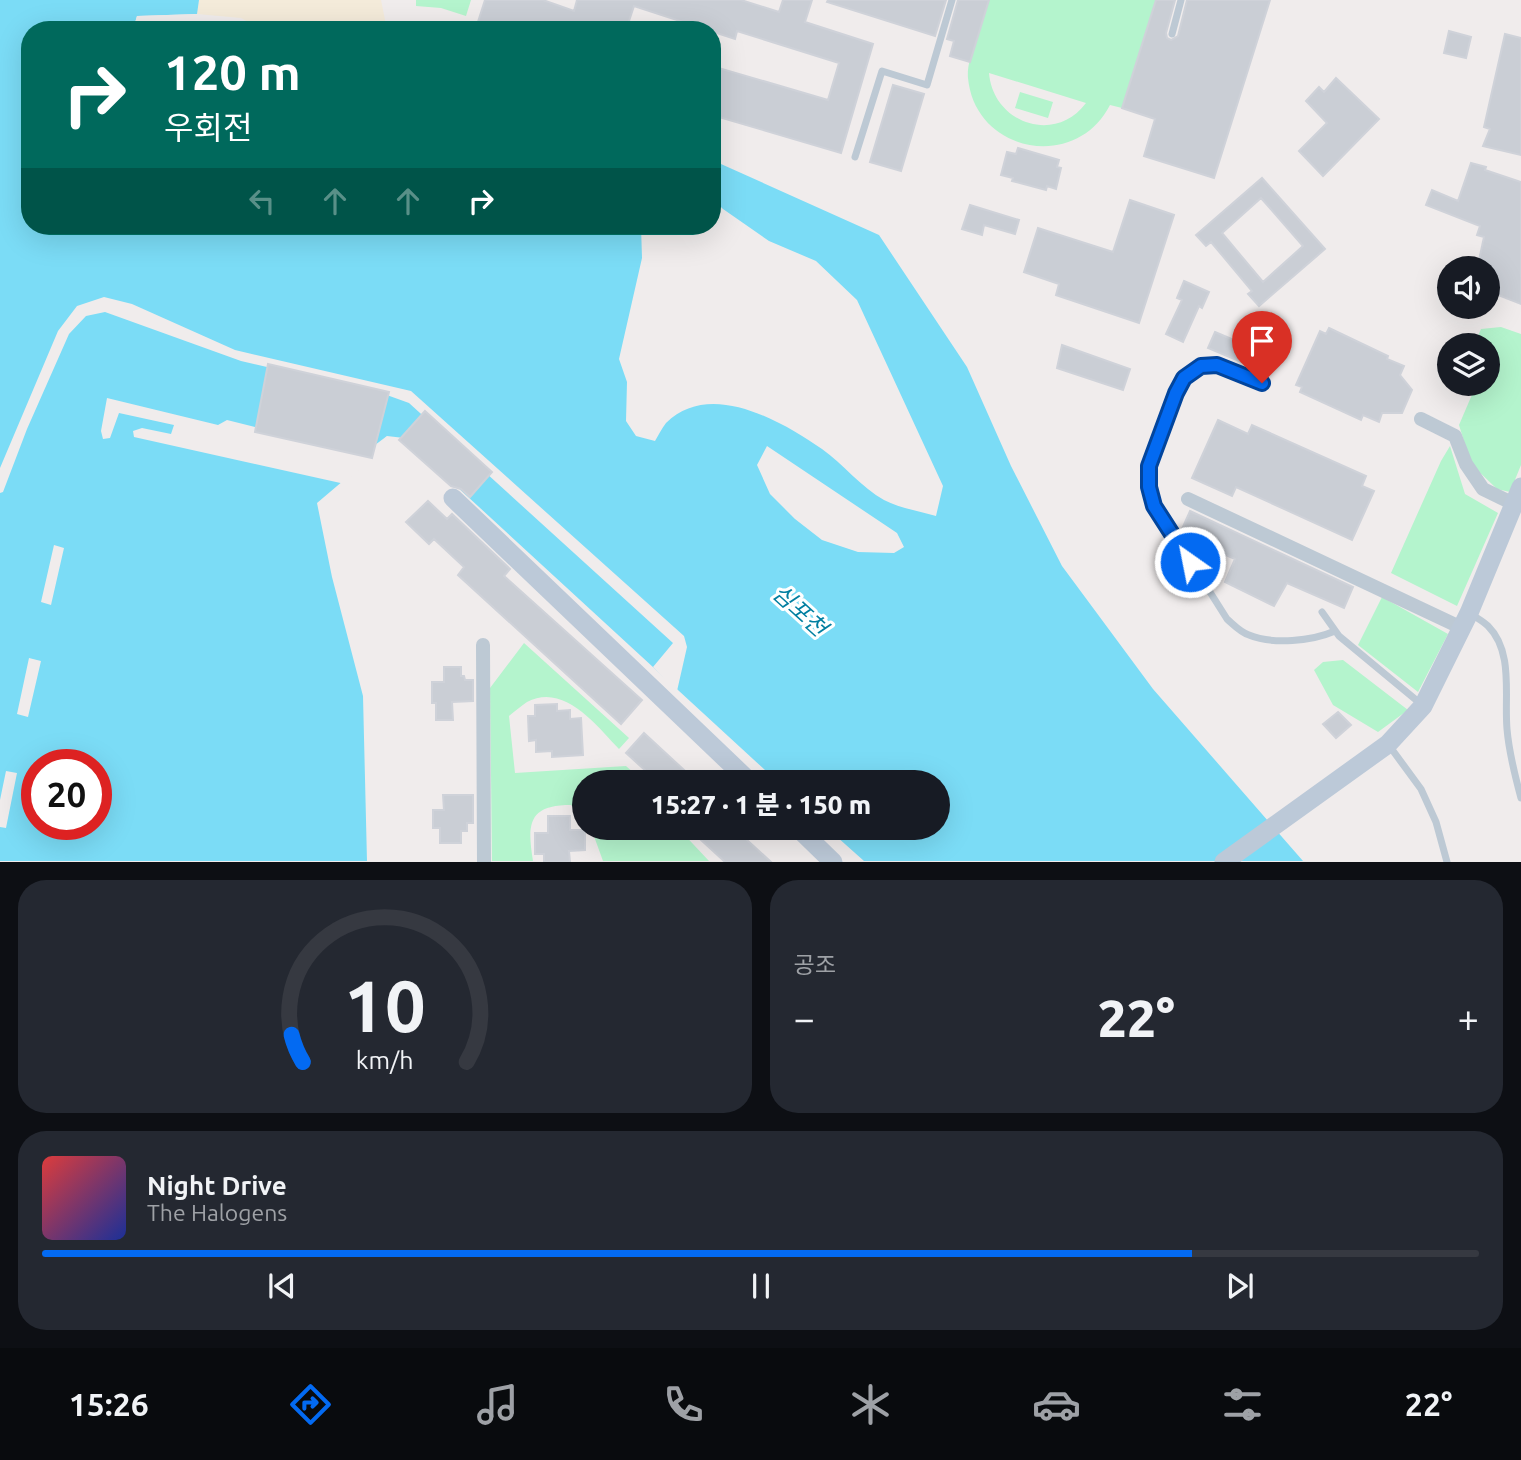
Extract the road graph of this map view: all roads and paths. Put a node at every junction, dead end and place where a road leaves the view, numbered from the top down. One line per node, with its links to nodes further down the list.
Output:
1 (952, 0): 4 (lane)
2 (1181, 0): 3 (lane)
3 (1172, 34)
4 (855, 157)
5 (1262, 383): 12 (lane)
6 (1420, 419): 7 (street)
7 (1517, 495): 11 (street)
8 (453, 498): 16 (street)
9 (1188, 499): 11 (street)
10 (1322, 612): 12 (lane)
11 (1465, 620): 14 (street); 17 (lane)
12 (1335, 631): 14 (lane)
13 (483, 645): 19 (street)
14 (1423, 706): 15 (street)
15 (1388, 744): 21 (street); 22 (lane)
16 (737, 770)
17 (1521, 798)
18 (810, 840): 20 (street)
19 (484, 862)
20 (833, 862)
21 (1224, 862)
22 (1447, 862)

